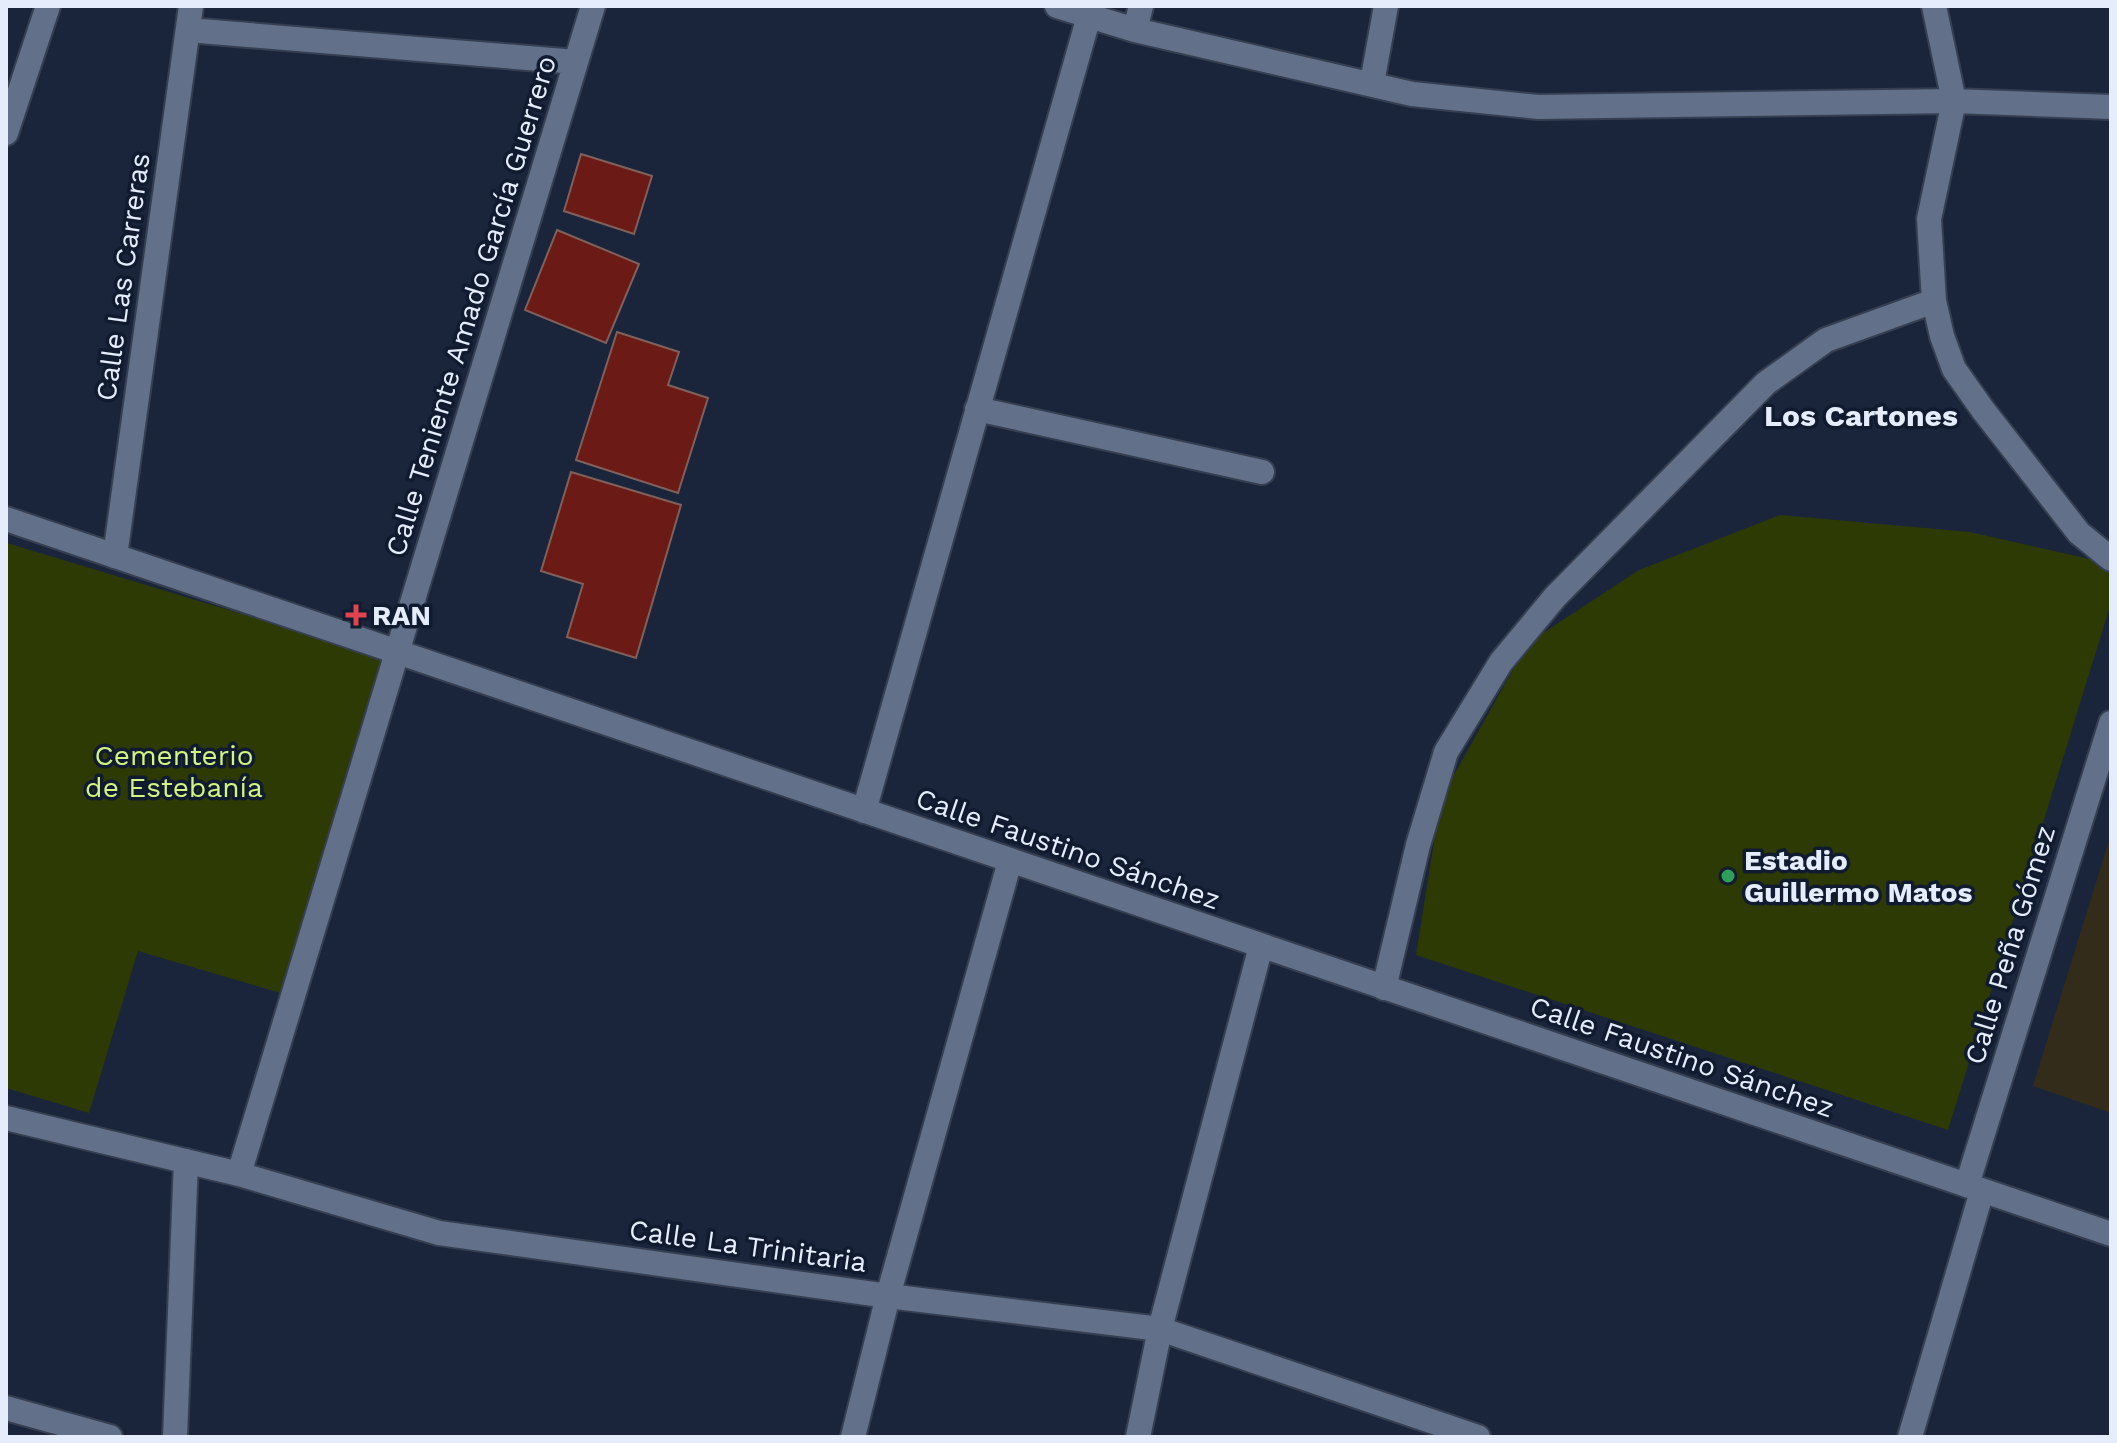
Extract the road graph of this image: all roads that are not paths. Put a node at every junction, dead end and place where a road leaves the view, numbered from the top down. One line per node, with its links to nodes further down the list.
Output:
1 (48, 6): 14 (street)
2 (593, 6): 10 (street, Calle Teniente Amado García Guerrero)
3 (1057, 6): 7 (street)
4 (1141, 6): 9 (street)
5 (1386, 6): 11 (street)
6 (1934, 6): 12 (street)
7 (1089, 16): 9 (street); 16 (street)
8 (189, 18): 10 (street); 19 (street, Calle Las Carreras)
9 (1135, 30): 11 (street)
10 (576, 62): 21 (street, Calle Teniente Amado García Guerrero)
11 (1372, 83): 12 (street)
12 (1954, 101): 13 (street); 15 (street)
13 (2111, 107)
14 (6, 133)
15 (1934, 301): 20 (street); 26 (street)
16 (977, 409): 17 (street); 23 (street)
17 (1262, 472)
18 (6, 519): 19 (street, Calle Faustino Sánchez)
19 (115, 556): 21 (street, Calle Faustino Sánchez)
20 (2111, 559)
21 (398, 652): 23 (street, Calle Faustino Sánchez); 29 (street, Calle Teniente Amado García Guerrero)
22 (2111, 723): 30 (street, Calle Peña Gómez)
23 (864, 811): 24 (street, Calle Faustino Sánchez)
24 (1010, 861): 25 (street, Calle Faustino Sánchez); 32 (street)
25 (1261, 946): 26 (street, Calle Faustino Sánchez); 33 (street)
26 (1384, 988): 30 (street, Calle Faustino Sánchez)
27 (6, 1118): 28 (street, Calle La Trinitaria)
28 (186, 1161): 29 (street, Calle La Trinitaria); 37 (street)
29 (239, 1174): 32 (street, Calle La Trinitaria)
30 (1974, 1188): 31 (street, Calle Faustino Sánchez); 40 (street, Calle Peña Gómez)
31 (2111, 1234)
32 (888, 1296): 33 (street, Calle La Trinitaria); 38 (street)
33 (1160, 1329): 35 (street, Calle La Trinitaria); 39 (street)
34 (6, 1408): 36 (street)
35 (1464, 1435)
36 (110, 1437)
37 (175, 1437)
38 (853, 1437)
39 (1138, 1437)
40 (1910, 1437)

